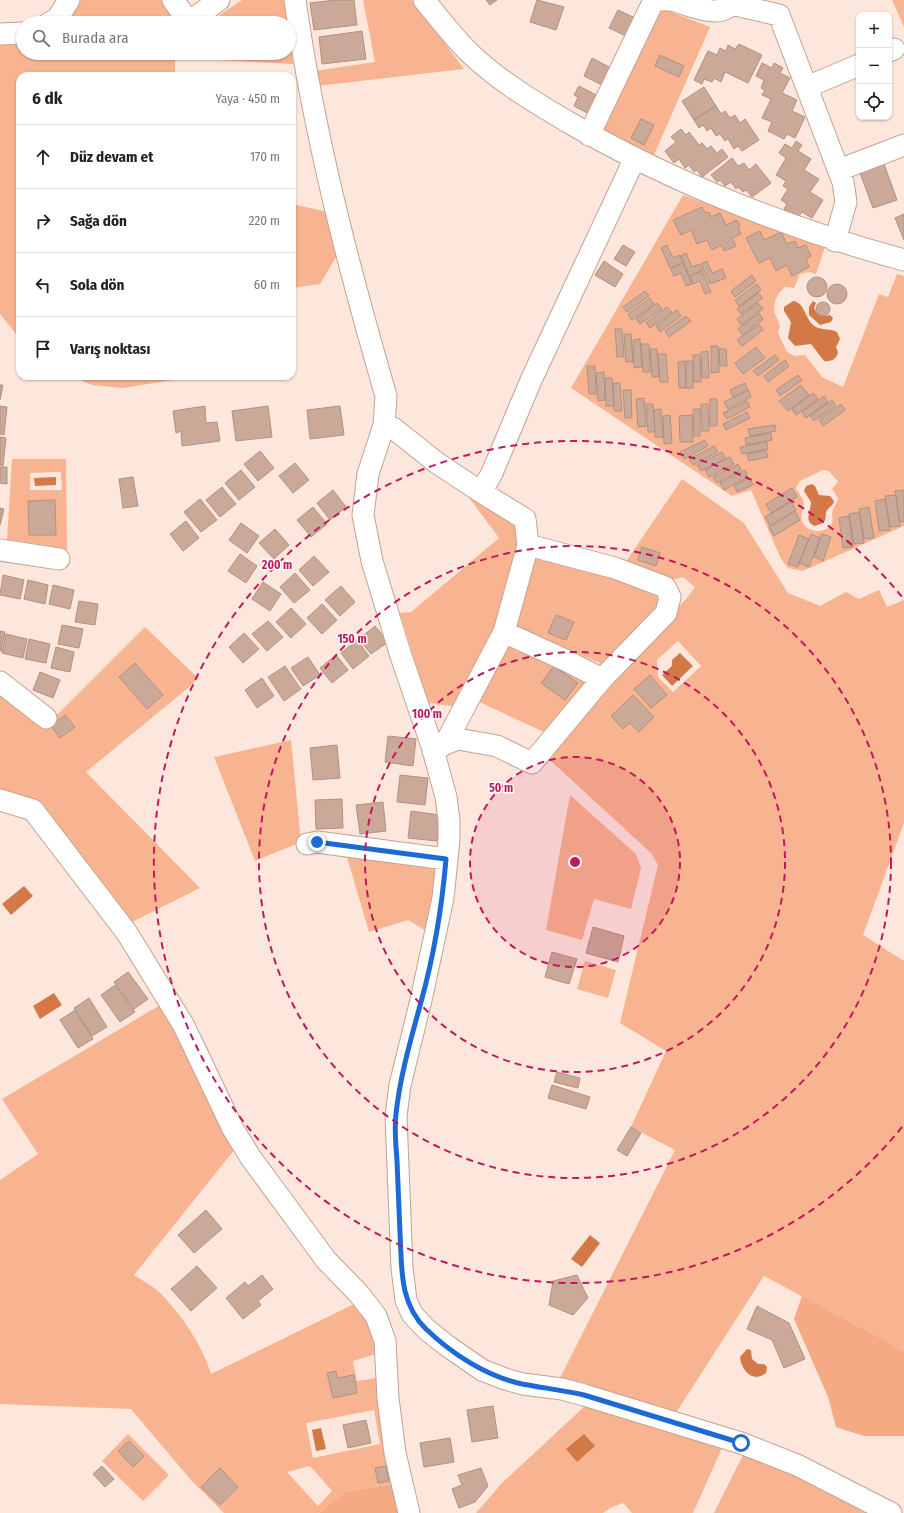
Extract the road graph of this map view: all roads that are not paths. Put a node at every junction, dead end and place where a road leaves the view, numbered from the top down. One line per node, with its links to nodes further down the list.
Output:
1 (68, 0): 7 (street)
2 (173, 0): 8 (street)
3 (219, 0): 9 (street)
4 (296, 0): 20 (street)
5 (424, 0): 14 (street)
6 (732, 2): 13 (street); 14 (street)
7 (59, 16)
8 (185, 16)
9 (197, 16)
10 (16, 33): 11 (street)
11 (0, 34)
12 (856, 65): 13 (street)
13 (807, 87): 17 (street)
14 (589, 134): 16 (street)
15 (904, 145): 17 (street)
16 (635, 158): 18 (street); 21 (street)
17 (839, 170): 18 (street)
18 (835, 241): 19 (street)
19 (904, 260)
20 (384, 425): 21 (street); 29 (street)
21 (481, 492): 22 (street)
22 (528, 545): 25 (street); 26 (street)
23 (0, 550): 24 (street)
24 (59, 559)
25 (504, 632): 26 (street); 29 (street)
26 (602, 679): 29 (street)
27 (0, 682): 28 (street)
28 (46, 718)
29 (439, 747): 32 (street)
30 (0, 800): 34 (street)
31 (307, 844): 32 (street)
32 (446, 859): 33 (street)
33 (406, 1300): 34 (street); 36 (street)
34 (376, 1316): 35 (street)
35 (409, 1513)
36 (891, 1513)

